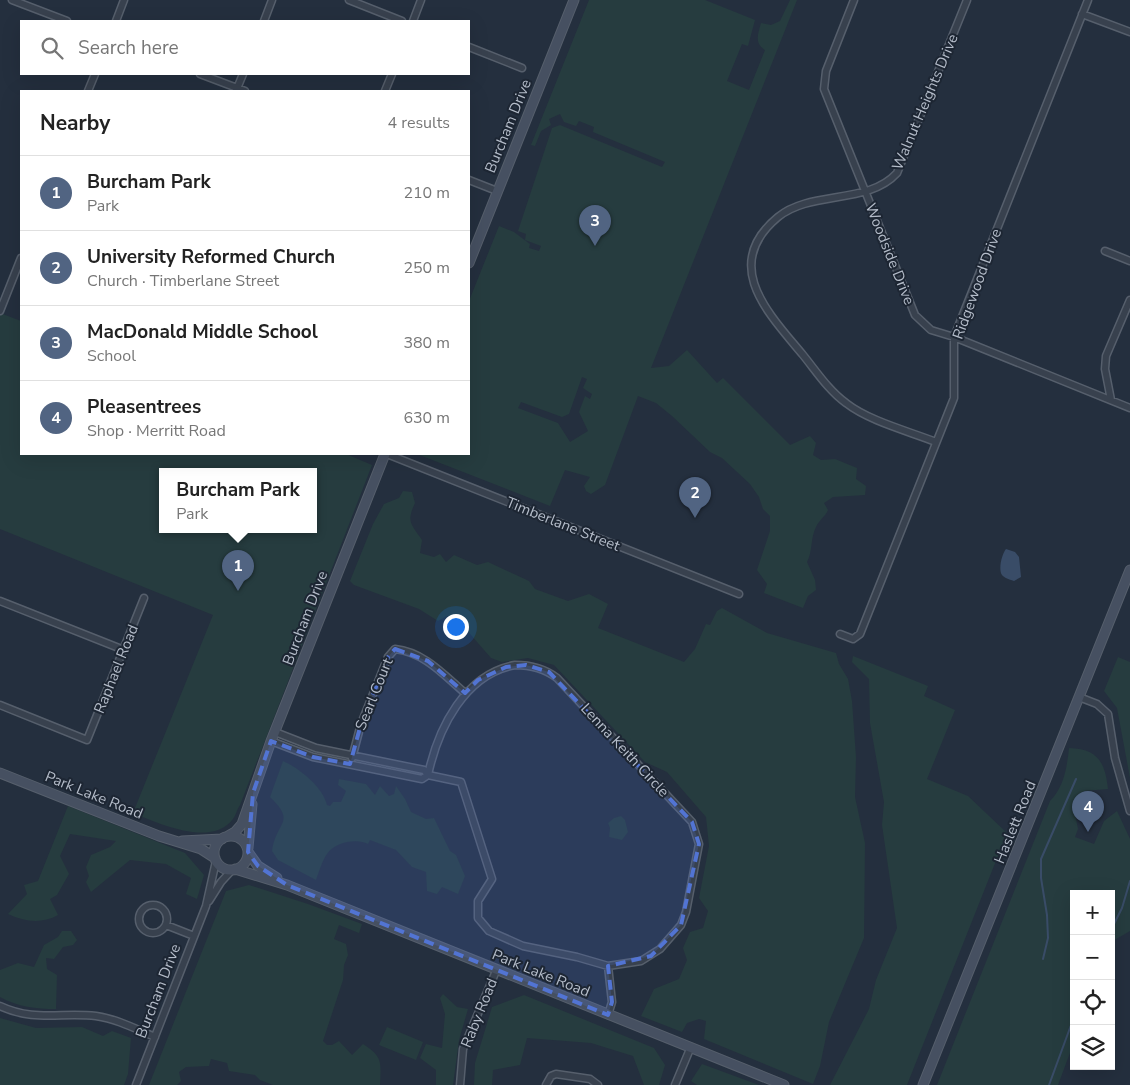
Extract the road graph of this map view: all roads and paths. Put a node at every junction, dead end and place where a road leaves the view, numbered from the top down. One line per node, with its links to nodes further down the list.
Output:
1 (12, 0): 11 (street)
2 (124, 0): 12 (street)
3 (272, 0): 13 (street)
4 (348, 0): 14 (street)
5 (421, 0): 15 (street)
6 (574, 0): 28 (street, Burcham Drive)
7 (854, 0): 27 (street, Woodside Drive)
8 (967, 0): 27 (street, Walnut Heights Drive)
9 (1088, 0): 10 (street, Ridgewood Drive)
10 (1082, 14): 16 (street); 35 (street, Ridgewood Drive)
11 (64, 20)
12 (116, 20)
13 (264, 20)
14 (399, 20)
15 (413, 20)
16 (1130, 32)
17 (470, 47): 18 (street)
18 (522, 68)
19 (95, 75): 23 (street)
20 (202, 75): 24 (street)
21 (243, 75): 24 (street)
22 (392, 75): 25 (street)
23 (88, 90)
24 (236, 90)
25 (385, 90)
26 (470, 180): 28 (street)
27 (865, 190): 35 (street, Woodside Drive); 38 (street, Walnut Heights Drive)
28 (497, 191): 30 (street, Burcham Drive)
29 (1105, 251): 32 (street)
30 (470, 260)
31 (20, 261): 34 (street)
32 (1130, 261)
33 (1130, 300): 36 (street)
34 (0, 311)
35 (954, 337): 36 (street, Woodside Drive); 38 (street, Ridgewood Drive)
36 (1111, 400): 37 (street, Woodside Drive)
37 (1130, 408)
38 (936, 442): 45 (street, Ridgewood Drive)
39 (386, 455): 50 (street, Burcham Drive)
40 (389, 455): 42 (street, Timberlane Street)
41 (1130, 570): 48 (street, Haslett Road)
42 (739, 594)
43 (144, 598): 46 (street, Raphael Road)
44 (0, 601): 46 (street)
45 (840, 634)
46 (124, 650): 49 (street, Raphael Road)
47 (465, 693): 51 (street, Searl Court); 54 (street, Lenna Keith Circle); 67 (street, Lenna Keith Circle)
48 (1079, 697): 56 (street); 79 (street, Haslett Road)
49 (0, 705)
50 (273, 736): 51 (street, Lenna Keith Circle); 52 (street, Lenna Keith Circle); 55 (street, Burcham Drive)
51 (352, 756): 52 (street, Searl Court); 54 (street, Lenna Keith Circle)
52 (350, 764): 54 (street, Lenna Keith Circle)
53 (0, 773): 59 (street, Park Lake Road)
54 (428, 775): 67 (street, Lenna Keith Circle)
55 (253, 793): 58 (street, Burcham Drive); 60 (street, Burcham Drive)
56 (1128, 798): 57 (street)
57 (1130, 811)
58 (225, 837): 59 (street, Park Lake Road); 60 (street); 61 (street)
59 (179, 842): 61 (street, Park Lake Road)
60 (248, 850): 62 (street); 63 (street, Park Lake Road)
61 (216, 859): 62 (street); 64 (street, Burcham Drive)
62 (233, 869): 63 (street, Park Lake Road); 64 (street, Burcham Drive)
63 (287, 885): 68 (street, Park Lake Road)
64 (206, 906): 66 (street, Burcham Drive)
65 (166, 925): 65 (street); 66 (street)
66 (194, 936): 71 (street, Burcham Drive)
67 (608, 966): 70 (street)
68 (496, 971): 70 (street, Park Lake Road); 74 (street, Raby Road)
69 (0, 1006): 71 (street)
70 (608, 1015): 72 (street, Park Lake Road)
71 (155, 1037): 73 (street, Burcham Drive)
72 (690, 1048): 77 (street); 78 (street, Park Lake Road)
73 (136, 1085)
74 (460, 1085)
75 (546, 1085): 76 (street)
76 (598, 1085)
77 (675, 1085)
78 (784, 1085)
79 (923, 1085)

